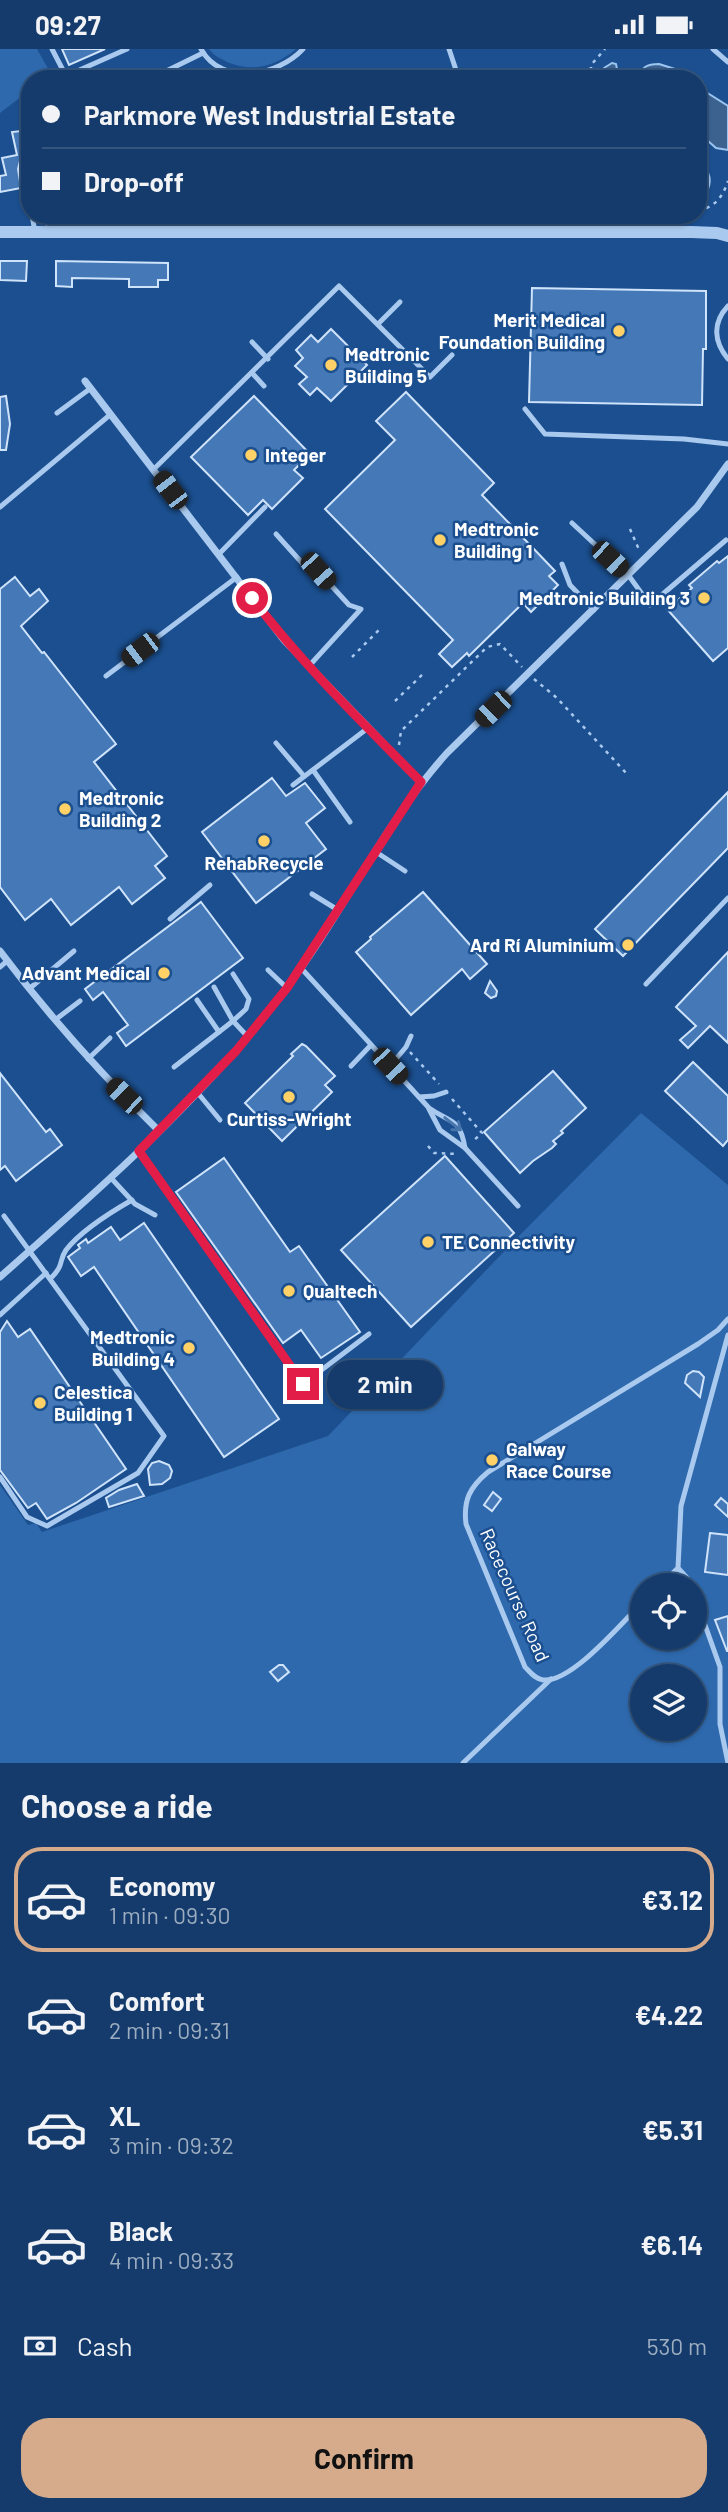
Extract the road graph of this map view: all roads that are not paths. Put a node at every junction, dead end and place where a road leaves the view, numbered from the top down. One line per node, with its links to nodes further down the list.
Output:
1 (52, 49): 8 (lane)
2 (127, 49): 9 (lane)
3 (303, 49): 12 (lane)
4 (449, 49): 13 (lane)
5 (713, 49): 7 (lane)
6 (202, 51): 10 (lane); 11 (lane)
7 (728, 62)
8 (63, 70)
9 (80, 70)
10 (167, 70)
11 (230, 70)
12 (273, 70)
13 (456, 70)
14 (37, 224): 18 (lane)
15 (44, 224): 18 (lane)
16 (120, 224): 19 (lane)
17 (0, 232): 18 (street)
18 (42, 232): 19 (street)
19 (120, 232): 20 (street)
20 (724, 232)
21 (400, 302): 23 (lane)
22 (728, 306): 27 (lane)
23 (377, 324): 25 (lane); 26 (lane)
24 (252, 342): 26 (lane)
25 (452, 355)
26 (268, 359): 28 (lane)
27 (728, 359)
28 (253, 374): 30 (lane); 37 (lane)
29 (85, 381): 31 (street)
30 (264, 386)
31 (91, 388): 33 (lane); 34 (street)
32 (524, 409): 35 (lane)
33 (57, 414)
34 (111, 414): 37 (street); 38 (lane)
35 (728, 444)
36 (728, 464): 45 (street)
37 (154, 469): 43 (street)
38 (0, 507)
39 (265, 507): 43 (lane)
40 (572, 523): 45 (lane)
41 (276, 534): 48 (lane)
42 (726, 540): 45 (lane)
43 (219, 554): 46 (street)
44 (562, 564): 47 (lane)
45 (629, 576): 47 (street)
46 (237, 577): 48 (street); 49 (lane)
47 (594, 610): 54 (street)
48 (309, 667): 50 (street)
49 (106, 676)
50 (368, 728): 52 (lane); 54 (street)
51 (276, 743): 53 (lane)
52 (313, 770): 53 (lane); 56 (lane)
53 (304, 776): 55 (lane)
54 (421, 782): 57 (street)
55 (293, 785)
56 (350, 822)
57 (376, 852): 58 (lane); 62 (street)
58 (405, 871)
59 (210, 885): 63 (lane)
60 (312, 894): 62 (lane)
61 (728, 898): 71 (lane)
62 (338, 910): 68 (street)
63 (170, 919)
64 (74, 950): 74 (lane)
65 (0, 951): 66 (street)
66 (7, 961): 67 (lane); 74 (street)
67 (0, 967)
68 (301, 968): 73 (street); 83 (lane)
69 (268, 969): 73 (lane)
70 (233, 974): 78 (lane)
71 (646, 983)
72 (214, 986): 78 (lane)
73 (287, 988): 81 (street)
74 (30, 989): 77 (street)
75 (197, 1000): 79 (lane)
76 (80, 1001): 77 (lane)
77 (55, 1020): 84 (street)
78 (233, 1021): 79 (lane); 81 (lane)
79 (219, 1032): 87 (lane)
80 (411, 1036): 86 (lane)
81 (248, 1037): 88 (street)
82 (110, 1038): 84 (lane)
83 (371, 1045): 85 (lane); 86 (lane)
84 (88, 1059): 93 (street)
85 (351, 1066)
86 (390, 1066): 90 (lane)
87 (174, 1067)
88 (197, 1092): 92 (lane); 93 (street)
89 (446, 1092): 90 (lane)
90 (419, 1097): 91 (lane)
91 (429, 1108): 94 (lane); 94 (lane, one-way to 94)
92 (220, 1121)
93 (158, 1131): 95 (street)
94 (465, 1148): 98 (lane)
95 (139, 1151): 96 (street); 106 (lane)
96 (111, 1178): 97 (lane); 101 (street)
97 (132, 1200): 99 (lane); 102 (lane)
98 (518, 1206)
99 (155, 1215)
100 (4, 1216): 101 (lane)
101 (29, 1251): 102 (lane); 103 (street)
102 (48, 1275): 104 (lane); 108 (lane)
103 (0, 1277)
104 (0, 1315)
105 (728, 1319): 114 (lane, Racecourse Road)
106 (369, 1334)
107 (728, 1335): 109 (lane)
108 (0, 1477)
109 (678, 1568): 110 (lane); 111 (lane)
110 (673, 1573)
111 (683, 1573)
112 (630, 1615): 114 (lane, Racecourse Road)
113 (707, 1631): 116 (lane)
114 (551, 1679): 115 (lane)
115 (463, 1763)
116 (728, 1763)

